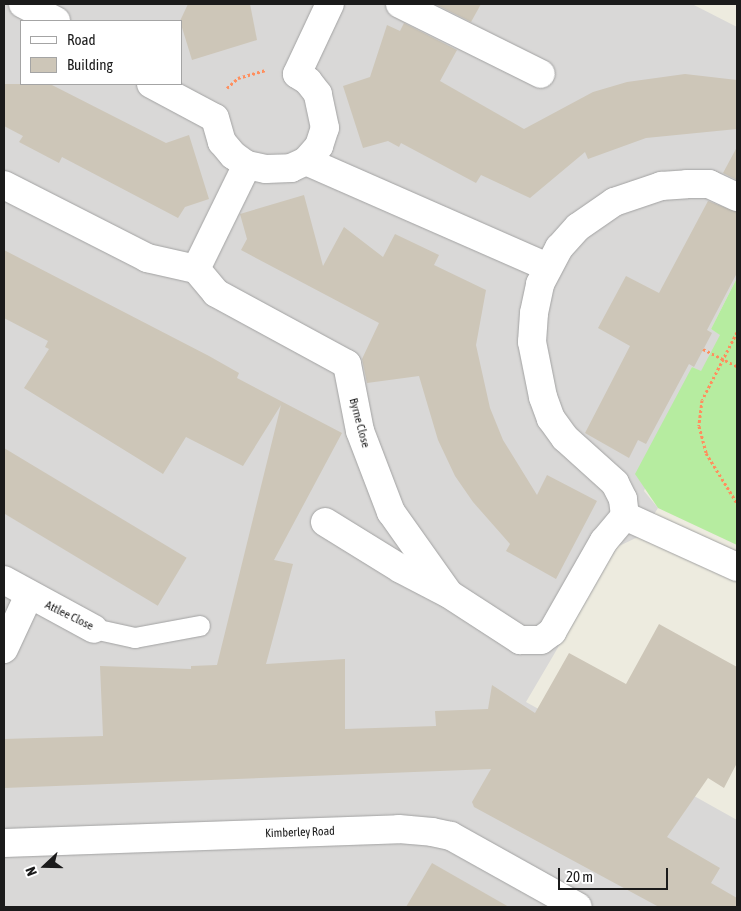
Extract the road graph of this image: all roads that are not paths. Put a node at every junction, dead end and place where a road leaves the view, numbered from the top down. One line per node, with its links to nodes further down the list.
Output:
1 (23, 4): 4 (street)
2 (330, 4): 7 (street)
3 (400, 4): 5 (street)
4 (54, 20)
5 (541, 74)
6 (153, 85): 8 (street)
7 (306, 161): 8 (street); 11 (street)
8 (248, 165): 12 (street)
9 (4, 184): 12 (street)
10 (737, 197): 11 (street)
11 (548, 267): 13 (street)
12 (196, 269): 17 (street, Byrne Close)
13 (625, 516): 15 (street); 17 (street, Byrne Close)
14 (326, 522): 17 (street)
15 (737, 567)
16 (4, 580): 18 (street, Attlee Close)
17 (449, 594)
18 (28, 595): 20 (street, Attlee Close); 21 (street)
19 (200, 626): 20 (lane, Attlee Close)
20 (94, 629)
21 (4, 649)
22 (4, 843): 23 (street, Kimberley Road)
23 (578, 907)

